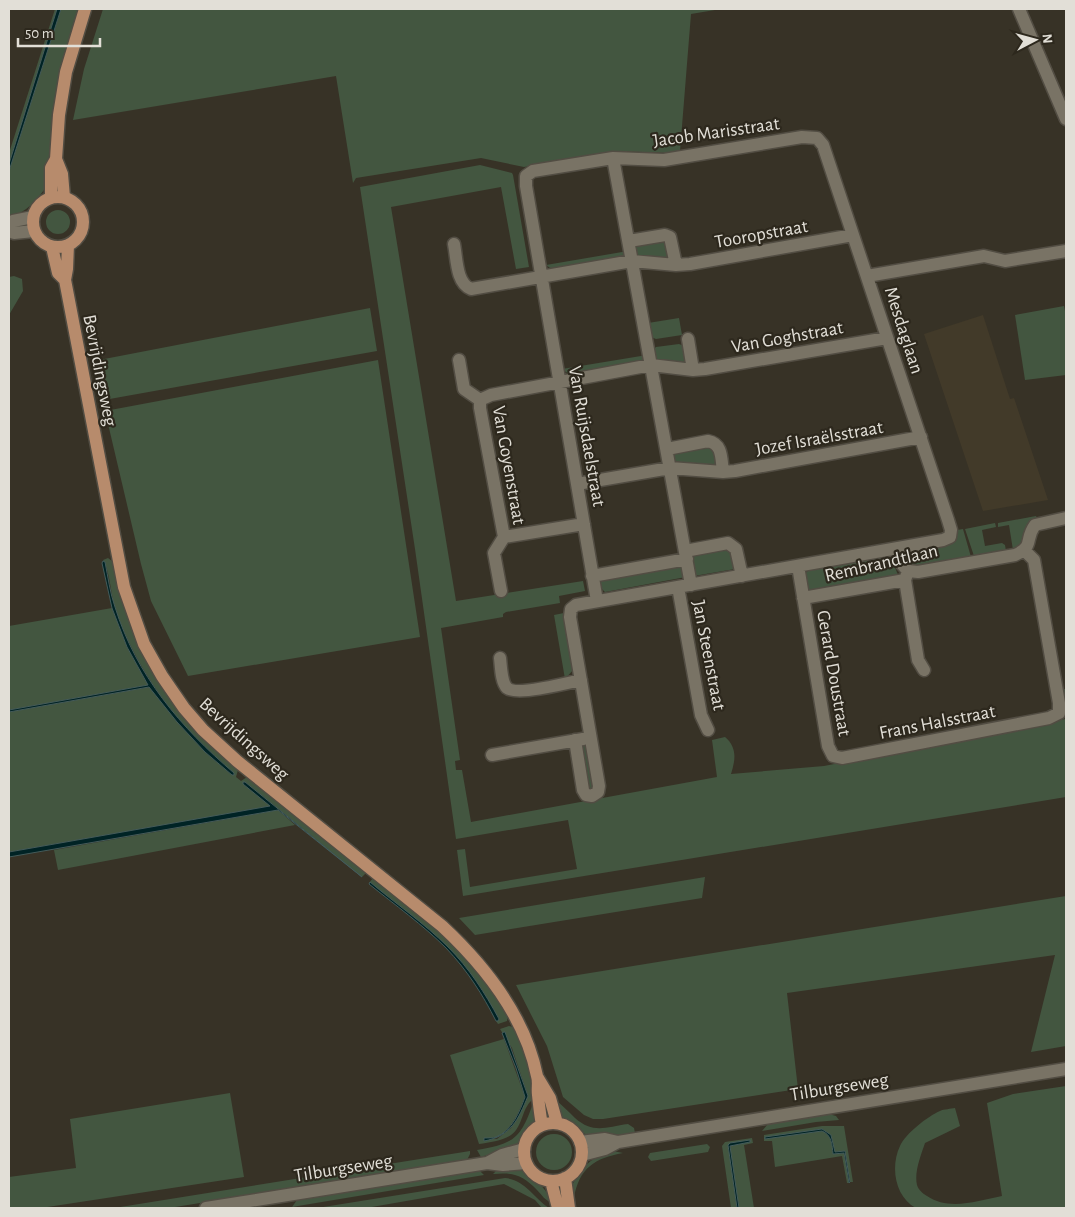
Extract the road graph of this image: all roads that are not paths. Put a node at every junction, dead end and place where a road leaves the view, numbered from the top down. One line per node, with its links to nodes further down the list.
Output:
1 (85, 9): 6 (main road)
2 (1019, 9): 3 (street)
3 (1066, 119)
4 (817, 138): 5 (street, Jacob Marisstraat); 14 (street, Mesdaglaan)
5 (613, 158): 7 (street, Jacob Marisstraat); 15 (street)
6 (56, 159): 8 (main road); 9 (main road)
7 (532, 171): 23 (street, Van Ruijsdaelstraat)
8 (51, 197): 9 (main road); 10 (main road)
9 (64, 197): 17 (main road)
10 (32, 217): 11 (street); 12 (main road)
11 (9, 224)
12 (34, 231): 13 (street); 18 (main road)
13 (9, 232)
14 (853, 236): 21 (street, Tooropstraat); 22 (street, Mesdaglaan)
15 (629, 241): 20 (street); 21 (street)
16 (454, 244): 23 (street)
17 (68, 245): 18 (main road); 24 (main road, Bevrijdingsweg)
18 (52, 247): 24 (main road, Bevrijdingsweg)
19 (1066, 251): 22 (street)
20 (632, 261): 21 (street, Tooropstraat); 23 (street, Tooropstraat); 28 (street)
21 (676, 265)
22 (867, 276): 25 (street, Mesdaglaan)
23 (542, 277): 30 (street, Van Ruijsdaelstraat)
24 (65, 280): 62 (main road, Bevrijdingsweg)
25 (888, 338): 29 (street, Van Goghstraat); 32 (street, Mesdaglaan)
26 (688, 339): 29 (street)
27 (459, 360): 31 (street, Van Goyenstraat)
28 (651, 365): 29 (street, Van Goghstraat); 30 (street, Van Goghstraat); 33 (street)
29 (693, 370)
30 (559, 382): 31 (street, Van Goyenstraat); 36 (street, Van Ruijsdaelstraat)
31 (480, 400): 39 (street, Van Goyenstraat)
32 (921, 437): 35 (street, Jozef Israëlsstraat); 40 (street, Mesdaglaan)
33 (667, 449): 34 (street); 35 (street)
34 (670, 468): 35 (street, Jozef Israëlsstraat); 36 (street, Jozef Israëlsstraat); 43 (street)
35 (723, 472)
36 (577, 484): 38 (street, Van Ruijsdaelstraat)
37 (1066, 518): 42 (street)
38 (584, 524): 39 (street, Van Goyenstraat); 45 (street, Van Ruijsdaelstraat)
39 (504, 537): 50 (street, Van Goyenstraat)
40 (950, 537): 41 (street, Rembrandtlaan)
41 (899, 548): 44 (street, Rembrandtlaan); 47 (street)
42 (1025, 550): 47 (street, Rembrandtlaan); 60 (street, Frans Halsstraat)
43 (686, 555): 45 (street); 46 (street); 48 (street)
44 (798, 566): 46 (street, Rembrandtlaan); 51 (street, Gerard Doustraat)
45 (592, 576): 52 (street, Van Ruijsdaelstraat)
46 (742, 576): 48 (street, Rembrandtlaan)
47 (907, 576): 51 (street, Rembrandtlaan); 54 (street)
48 (692, 585): 49 (street, Rembrandtlaan)
49 (678, 587): 52 (street, Rembrandtlaan); 56 (street, Jan Steenstraat)
50 (501, 591)
51 (803, 598): 60 (street, Gerard Doustraat)
52 (597, 601): 55 (street, Rembrandtlaan)
53 (500, 658): 55 (street)
54 (924, 670)
55 (581, 680): 57 (street, Rembrandtlaan)
56 (708, 730)
57 (591, 738): 58 (street); 58 (street, Rembrandtlaan)
58 (575, 740): 59 (street)
59 (492, 755)
60 (833, 756)
61 (1066, 1069): 65 (street, Tilburgseweg)
62 (538, 1078): 63 (main road, Bevrijdingsweg); 64 (main road, Bevrijdingsweg)
63 (557, 1123): 64 (main road); 65 (main road)
64 (542, 1125): 66 (main road)
65 (581, 1148): 69 (main road)
66 (524, 1149): 67 (street, Tilburgseweg); 68 (main road)
67 (487, 1163): 68 (street, Tilburgseweg); 71 (street, Tilburgseweg)
68 (526, 1163): 70 (main road)
69 (565, 1178): 70 (main road); 73 (main road)
70 (551, 1181): 72 (main road)
71 (206, 1208)
72 (558, 1208)
73 (569, 1208)

